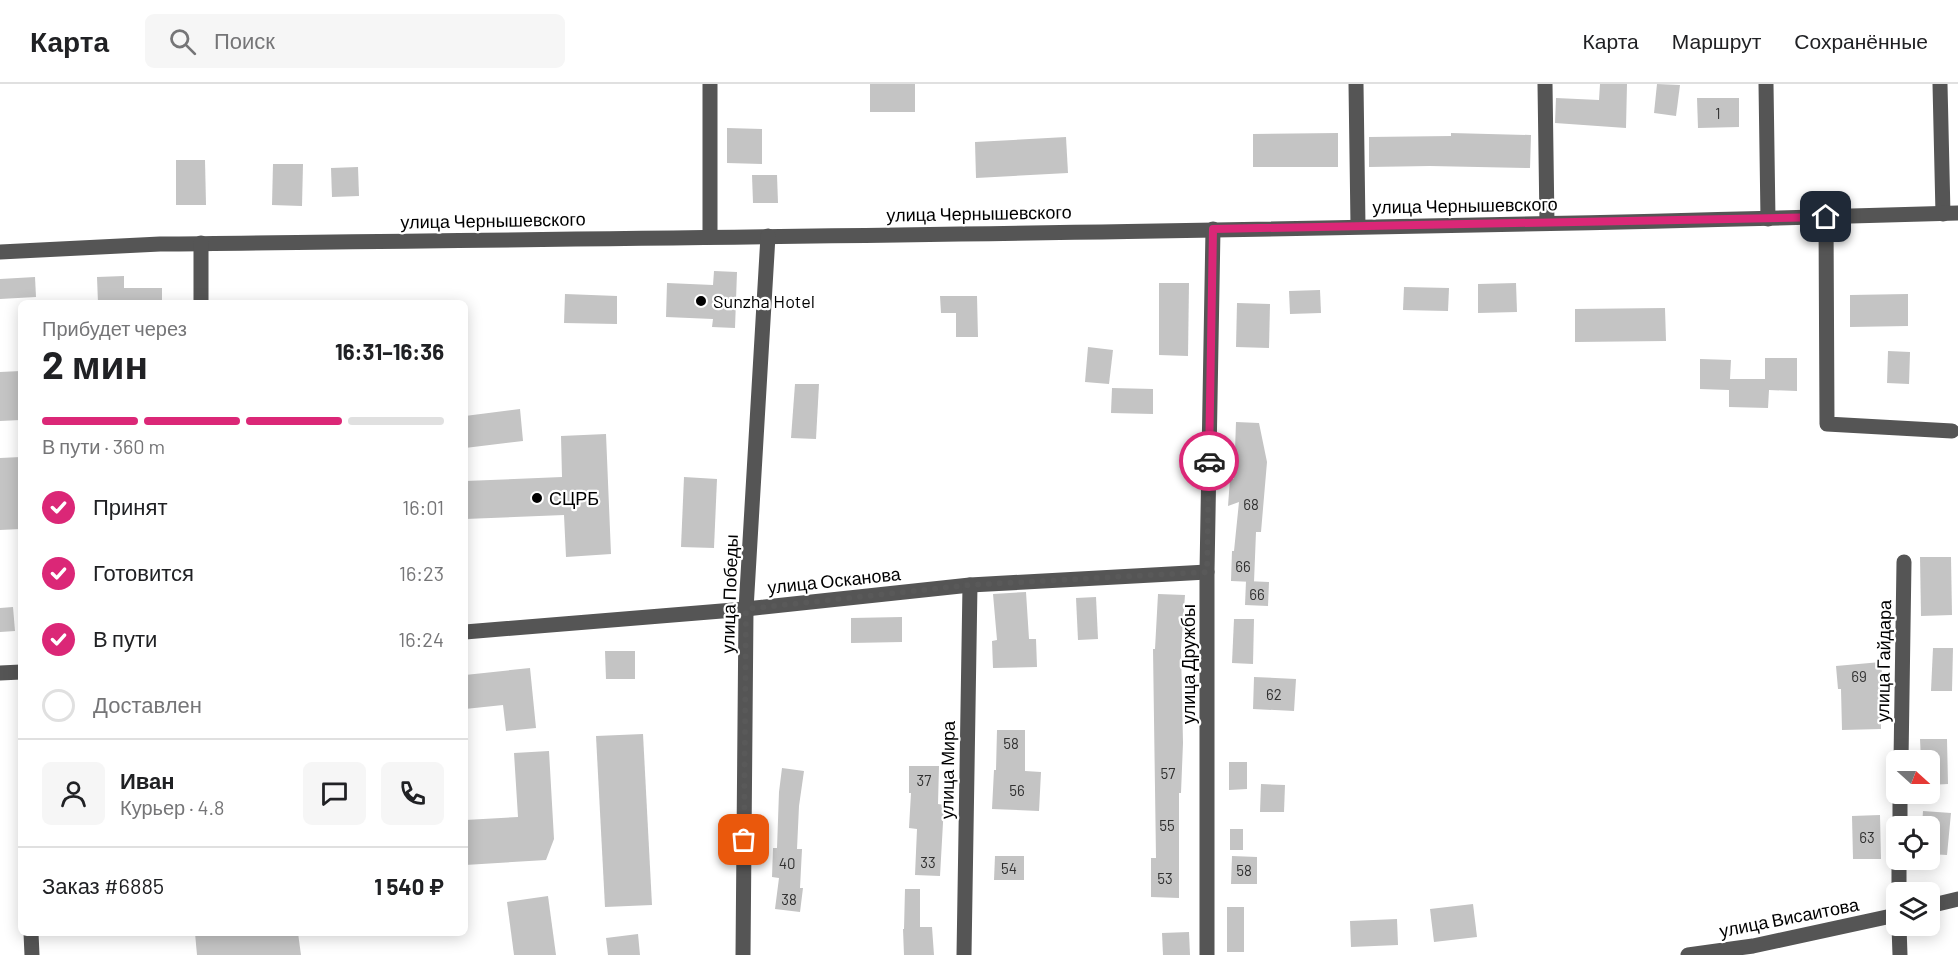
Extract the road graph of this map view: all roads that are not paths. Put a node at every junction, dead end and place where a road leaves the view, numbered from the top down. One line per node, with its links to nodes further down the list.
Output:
1 (710, 84): 13 (street)
2 (1356, 84): 10 (street)
3 (1545, 84): 9 (street)
4 (1766, 84): 8 (street)
5 (1940, 84): 6 (street)
6 (1951, 214): 7 (street, улица Чернышевского)
7 (1826, 217): 8 (street, улица Чернышевского); 17 (street)
8 (1768, 219): 9 (street, улица Чернышевского)
9 (1547, 223): 10 (street, улица Чернышевского)
10 (1358, 226): 11 (street, улица Чернышевского)
11 (1213, 229): 12 (street, улица Чернышевского); 19 (street, улица Дружбы)
12 (768, 236): 13 (street, улица Чернышевского); 21 (street, улица Победы)
13 (710, 237): 14 (street, улица Чернышевского)
14 (201, 243): 15 (street, улица Чернышевского); 16 (street)
15 (0, 252)
16 (201, 300)
17 (1952, 431)
18 (1904, 562): 25 (street, улица Гайдара)
19 (1207, 572): 20 (street, улица Осканова); 34 (street, улица Дружбы)
20 (970, 585): 21 (street, улица Осканова); 33 (street, улица Мира)
21 (746, 609): 22 (street, улица Осканова); 32 (street, улица Победы)
22 (468, 632)
23 (18, 672): 24 (street)
24 (0, 673)
25 (1900, 750)
26 (1958, 899): 27 (street)
27 (1940, 903)
28 (1886, 917): 35 (street, улица Висаитова)
29 (31, 936): 31 (street)
30 (1899, 936): 36 (street)
31 (32, 955)
32 (742, 955)
33 (964, 955)
34 (1207, 955)
35 (1688, 955)
36 (1900, 955)

